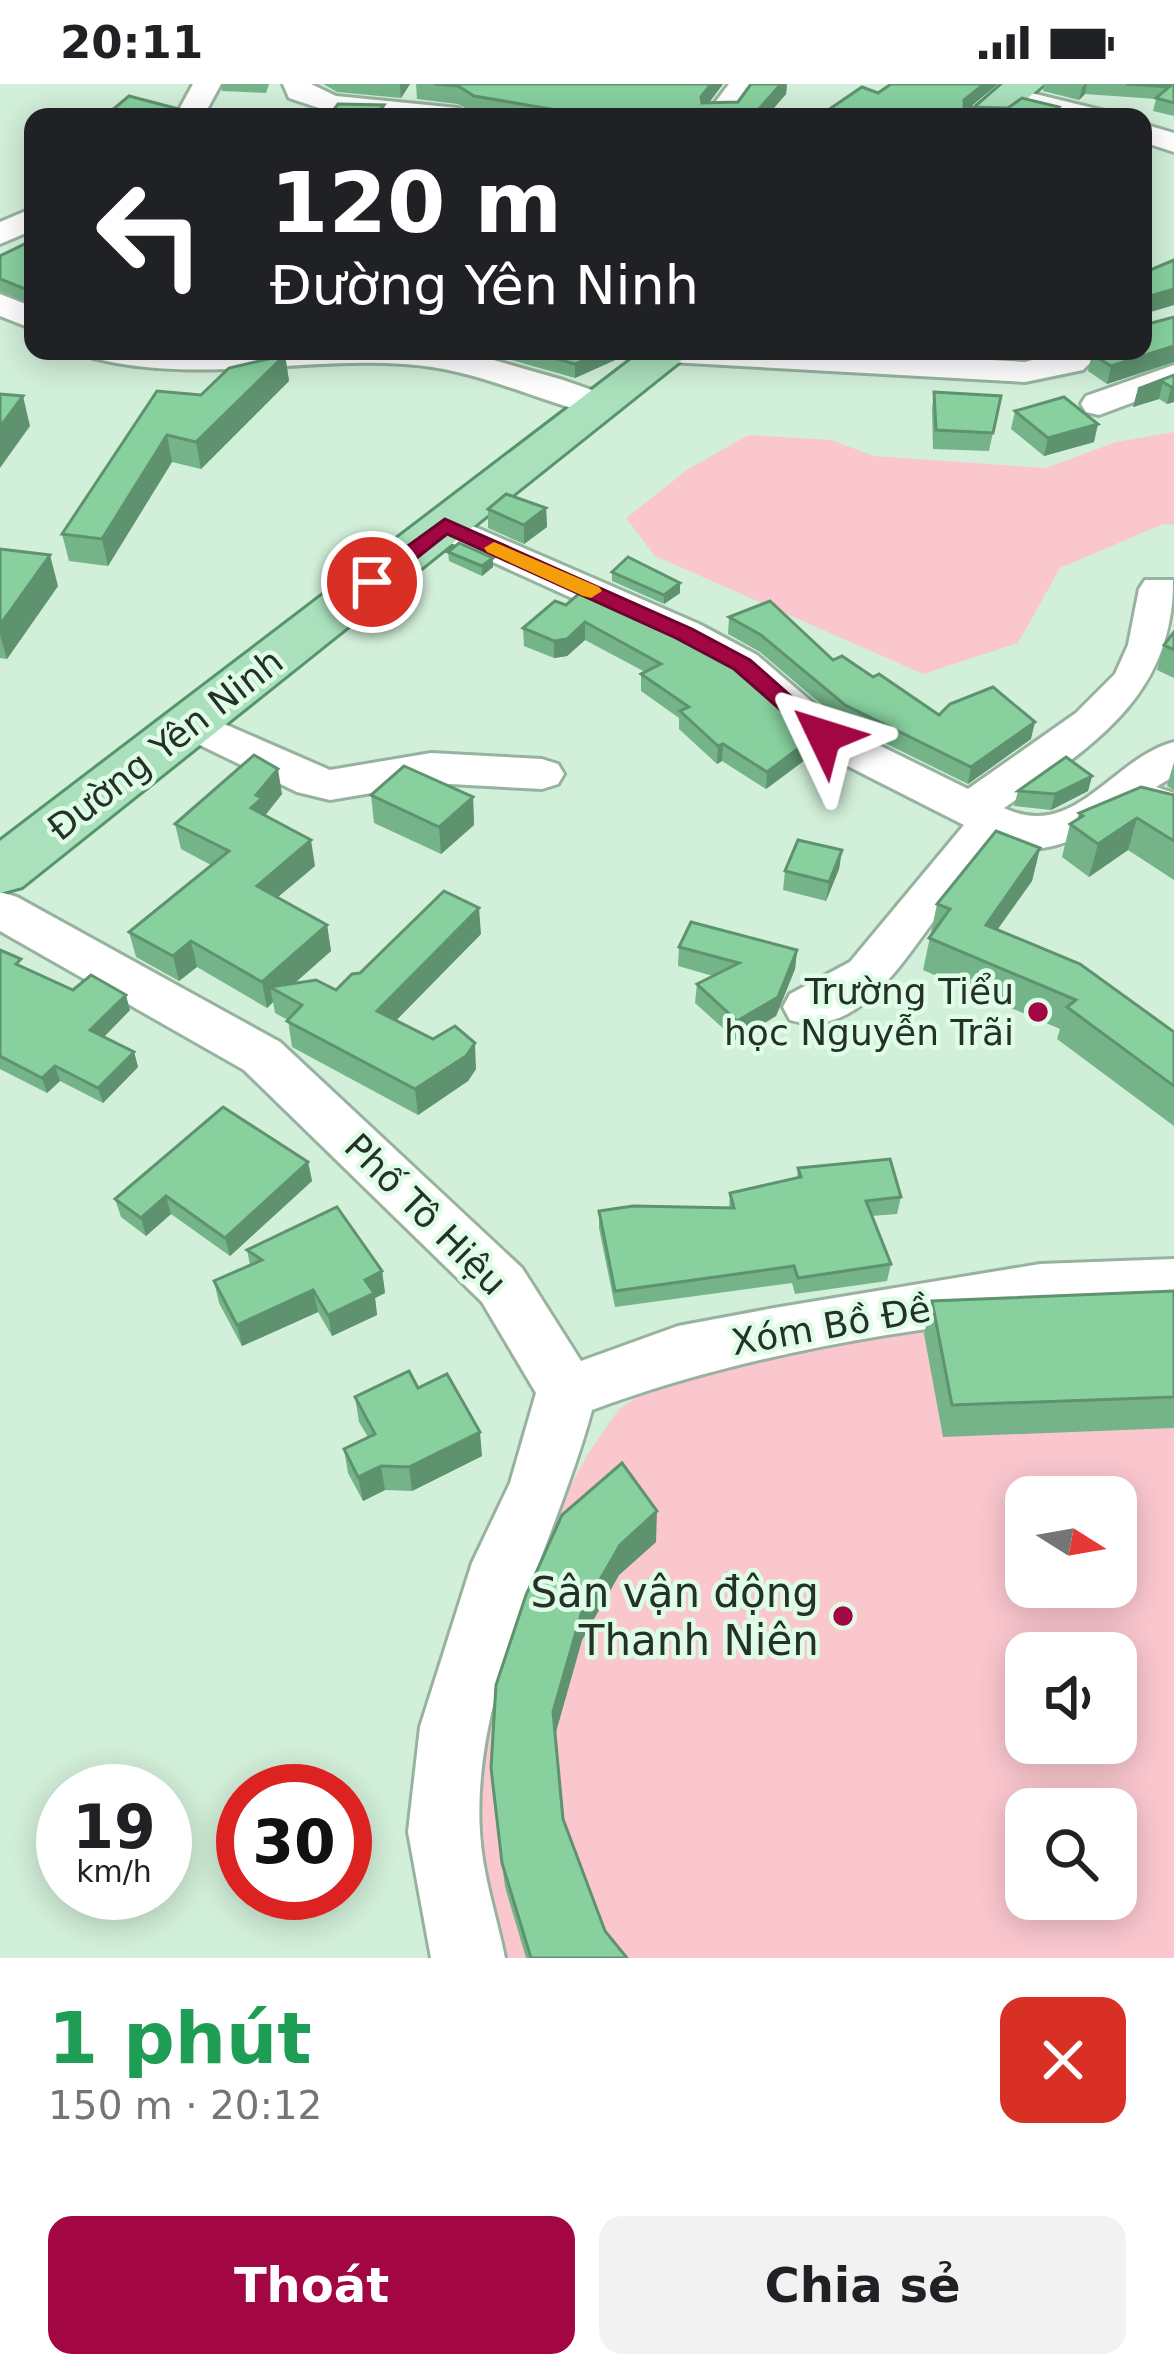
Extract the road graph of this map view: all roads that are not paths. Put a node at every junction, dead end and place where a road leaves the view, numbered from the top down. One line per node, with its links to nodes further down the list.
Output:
1 (297, 84): 4 (street)
2 (743, 84): 5 (street)
3 (1006, 99): 6 (street)
4 (370, 108)
5 (725, 108)
6 (1050, 108)
7 (171, 360): 8 (street)
8 (205, 360)
9 (456, 360): 18 (street)
10 (659, 360): 18 (main road, Đường Yên Ninh)
11 (799, 360): 15 (street)
12 (828, 360): 15 (street)
13 (1074, 360): 15 (street)
14 (1131, 360): 16 (street)
15 (813, 361)
16 (1169, 377): 17 (street)
17 (1099, 404)
18 (599, 405): 19 (main road, Đường Yên Ninh)
19 (445, 526): 21 (main road, Đường Yên Ninh); 26 (street)
20 (1159, 589): 26 (street)
21 (190, 723): 23 (street); 27 (main road, Đường Yên Ninh)
22 (1174, 756): 24 (street)
23 (542, 774)
24 (1123, 796): 25 (street); 26 (street)
25 (1174, 812)
26 (982, 815): 29 (street)
27 (0, 872)
28 (0, 909): 31 (street, Phố Tô Hiệu)
29 (808, 1007)
30 (1174, 1283): 31 (street, Xóm Bồ Đề)
31 (566, 1393): 32 (street)
32 (468, 1958)

